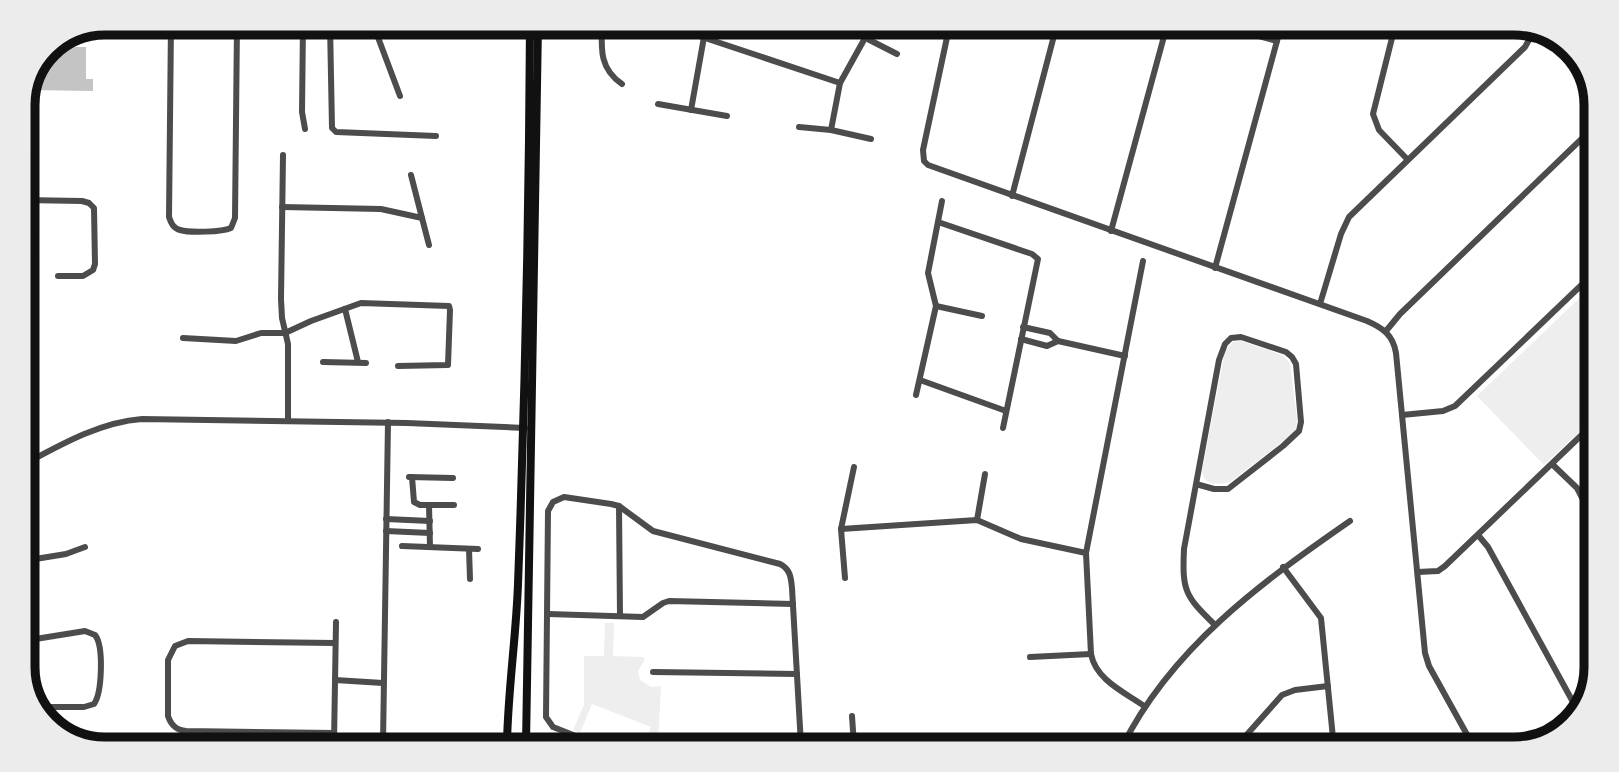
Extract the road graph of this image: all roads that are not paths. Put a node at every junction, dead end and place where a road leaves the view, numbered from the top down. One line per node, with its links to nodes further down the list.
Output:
1 (171, 35): 2 (street)
2 (237, 35)
3 (303, 35): 29 (street)
4 (330, 35): 31 (street)
5 (377, 35): 24 (street)
6 (530, 35): 68 (main road)
7 (538, 35): 68 (main road)
8 (602, 35): 23 (street)
9 (698, 35): 17 (street)
10 (860, 35): 19 (street)
11 (947, 35): 37 (street)
12 (1054, 35): 37 (street)
13 (1164, 35): 43 (street)
14 (1254, 35): 20 (street)
15 (1278, 35): 20 (street)
16 (1393, 35): 35 (street)
17 (704, 37): 22 (street); 26 (street)
18 (1531, 37): 35 (street)
19 (866, 38): 21 (street); 22 (street)
20 (1276, 41): 46 (street)
21 (897, 54)
22 (840, 83): 30 (street)
23 (622, 84)
24 (400, 96)
25 (659, 104): 26 (street)
26 (691, 110): 27 (street)
27 (727, 116)
28 (799, 127): 30 (street)
29 (305, 129)
30 (831, 130): 33 (street)
31 (436, 136)
32 (1584, 137): 54 (street)
33 (871, 139)
34 (283, 155): 40 (street)
35 (1407, 159): 49 (street)
36 (411, 175): 41 (street)
37 (1012, 196): 43 (street)
38 (35, 200): 47 (street)
39 (942, 201): 42 (street)
40 (282, 207): 41 (street); 55 (street)
41 (422, 218): 44 (street)
42 (938, 222): 50 (street); 53 (street)
43 (1111, 231): 46 (street)
44 (429, 245)
45 (1143, 261): 59 (street)
46 (1215, 268): 49 (street)
47 (58, 275)
48 (1584, 283): 65 (street)
49 (1320, 304): 54 (street)
50 (936, 306): 52 (street); 62 (street)
51 (345, 309): 55 (street); 60 (street); 61 (street)
52 (982, 316)
53 (1024, 327): 57 (street); 58 (street)
54 (1386, 331): 65 (street)
55 (285, 334): 56 (street); 66 (street)
56 (183, 338)
57 (1021, 340): 58 (street); 64 (street)
58 (1058, 341): 59 (street)
59 (1125, 356): 96 (street)
60 (323, 362)
61 (398, 366)
62 (920, 380): 63 (street); 64 (street)
63 (916, 395)
64 (1006, 411): 69 (street)
65 (1402, 415): 99 (street)
66 (288, 421): 67 (street); 71 (street)
67 (388, 422): 68 (street); 81 (street)
68 (527, 428): 123 (main road); 124 (main road)
69 (1003, 428)
70 (1584, 433): 72 (street)
71 (35, 460)
72 (1552, 464): 77 (street); 90 (street)
73 (854, 467): 86 (street)
74 (985, 474): 83 (street)
75 (453, 478): 78 (street)
76 (1196, 484): 76 (street); 106 (street)
77 (1584, 500)
78 (429, 505): 79 (street); 84 (street)
79 (454, 505)
80 (619, 506): 102 (street); 103 (street); 104 (street)
81 (386, 519): 82 (street); 87 (street)
82 (405, 520): 84 (street); 88 (street)
83 (977, 520): 86 (street); 96 (street)
84 (430, 521): 89 (street)
85 (1350, 521): 98 (street)
86 (841, 529): 100 (street)
87 (386, 531): 88 (street); 114 (street)
88 (405, 531): 89 (street)
89 (430, 533): 93 (street)
90 (1478, 536): 99 (street); 116 (street)
91 (402, 546): 93 (street)
92 (85, 547): 97 (street)
93 (430, 547): 94 (street)
94 (469, 549): 95 (street); 101 (street)
95 (478, 550)
96 (1086, 553): 109 (street)
97 (35, 559)
98 (1283, 567): 106 (street); 115 (street)
99 (1418, 572): 131 (street)
100 (845, 578)
101 (470, 579)
102 (793, 604): 104 (street); 112 (street)
103 (548, 614): 104 (street); 125 (street)
104 (620, 616)
105 (336, 622): 108 (street)
106 (1215, 625): 117 (street)
107 (35, 640): 118 (street)
108 (335, 643): 113 (street); 120 (street)
109 (1091, 654): 110 (street); 117 (street)
110 (1030, 657)
111 (653, 671): 112 (street)
112 (797, 674): 126 (street)
113 (335, 680): 114 (street); 120 (street)
114 (383, 683): 122 (street)
115 (1328, 686): 129 (street); 130 (street)
116 (1574, 704)
117 (1144, 706): 128 (street)
118 (48, 707)
119 (852, 716): 127 (street)
120 (334, 733): 121 (street)
121 (334, 737)
122 (383, 737)
123 (507, 737)
124 (526, 737)
125 (578, 737)
126 (801, 737)
127 (853, 737)
128 (1127, 737)
129 (1244, 737)
130 (1333, 737)
131 (1468, 737)

